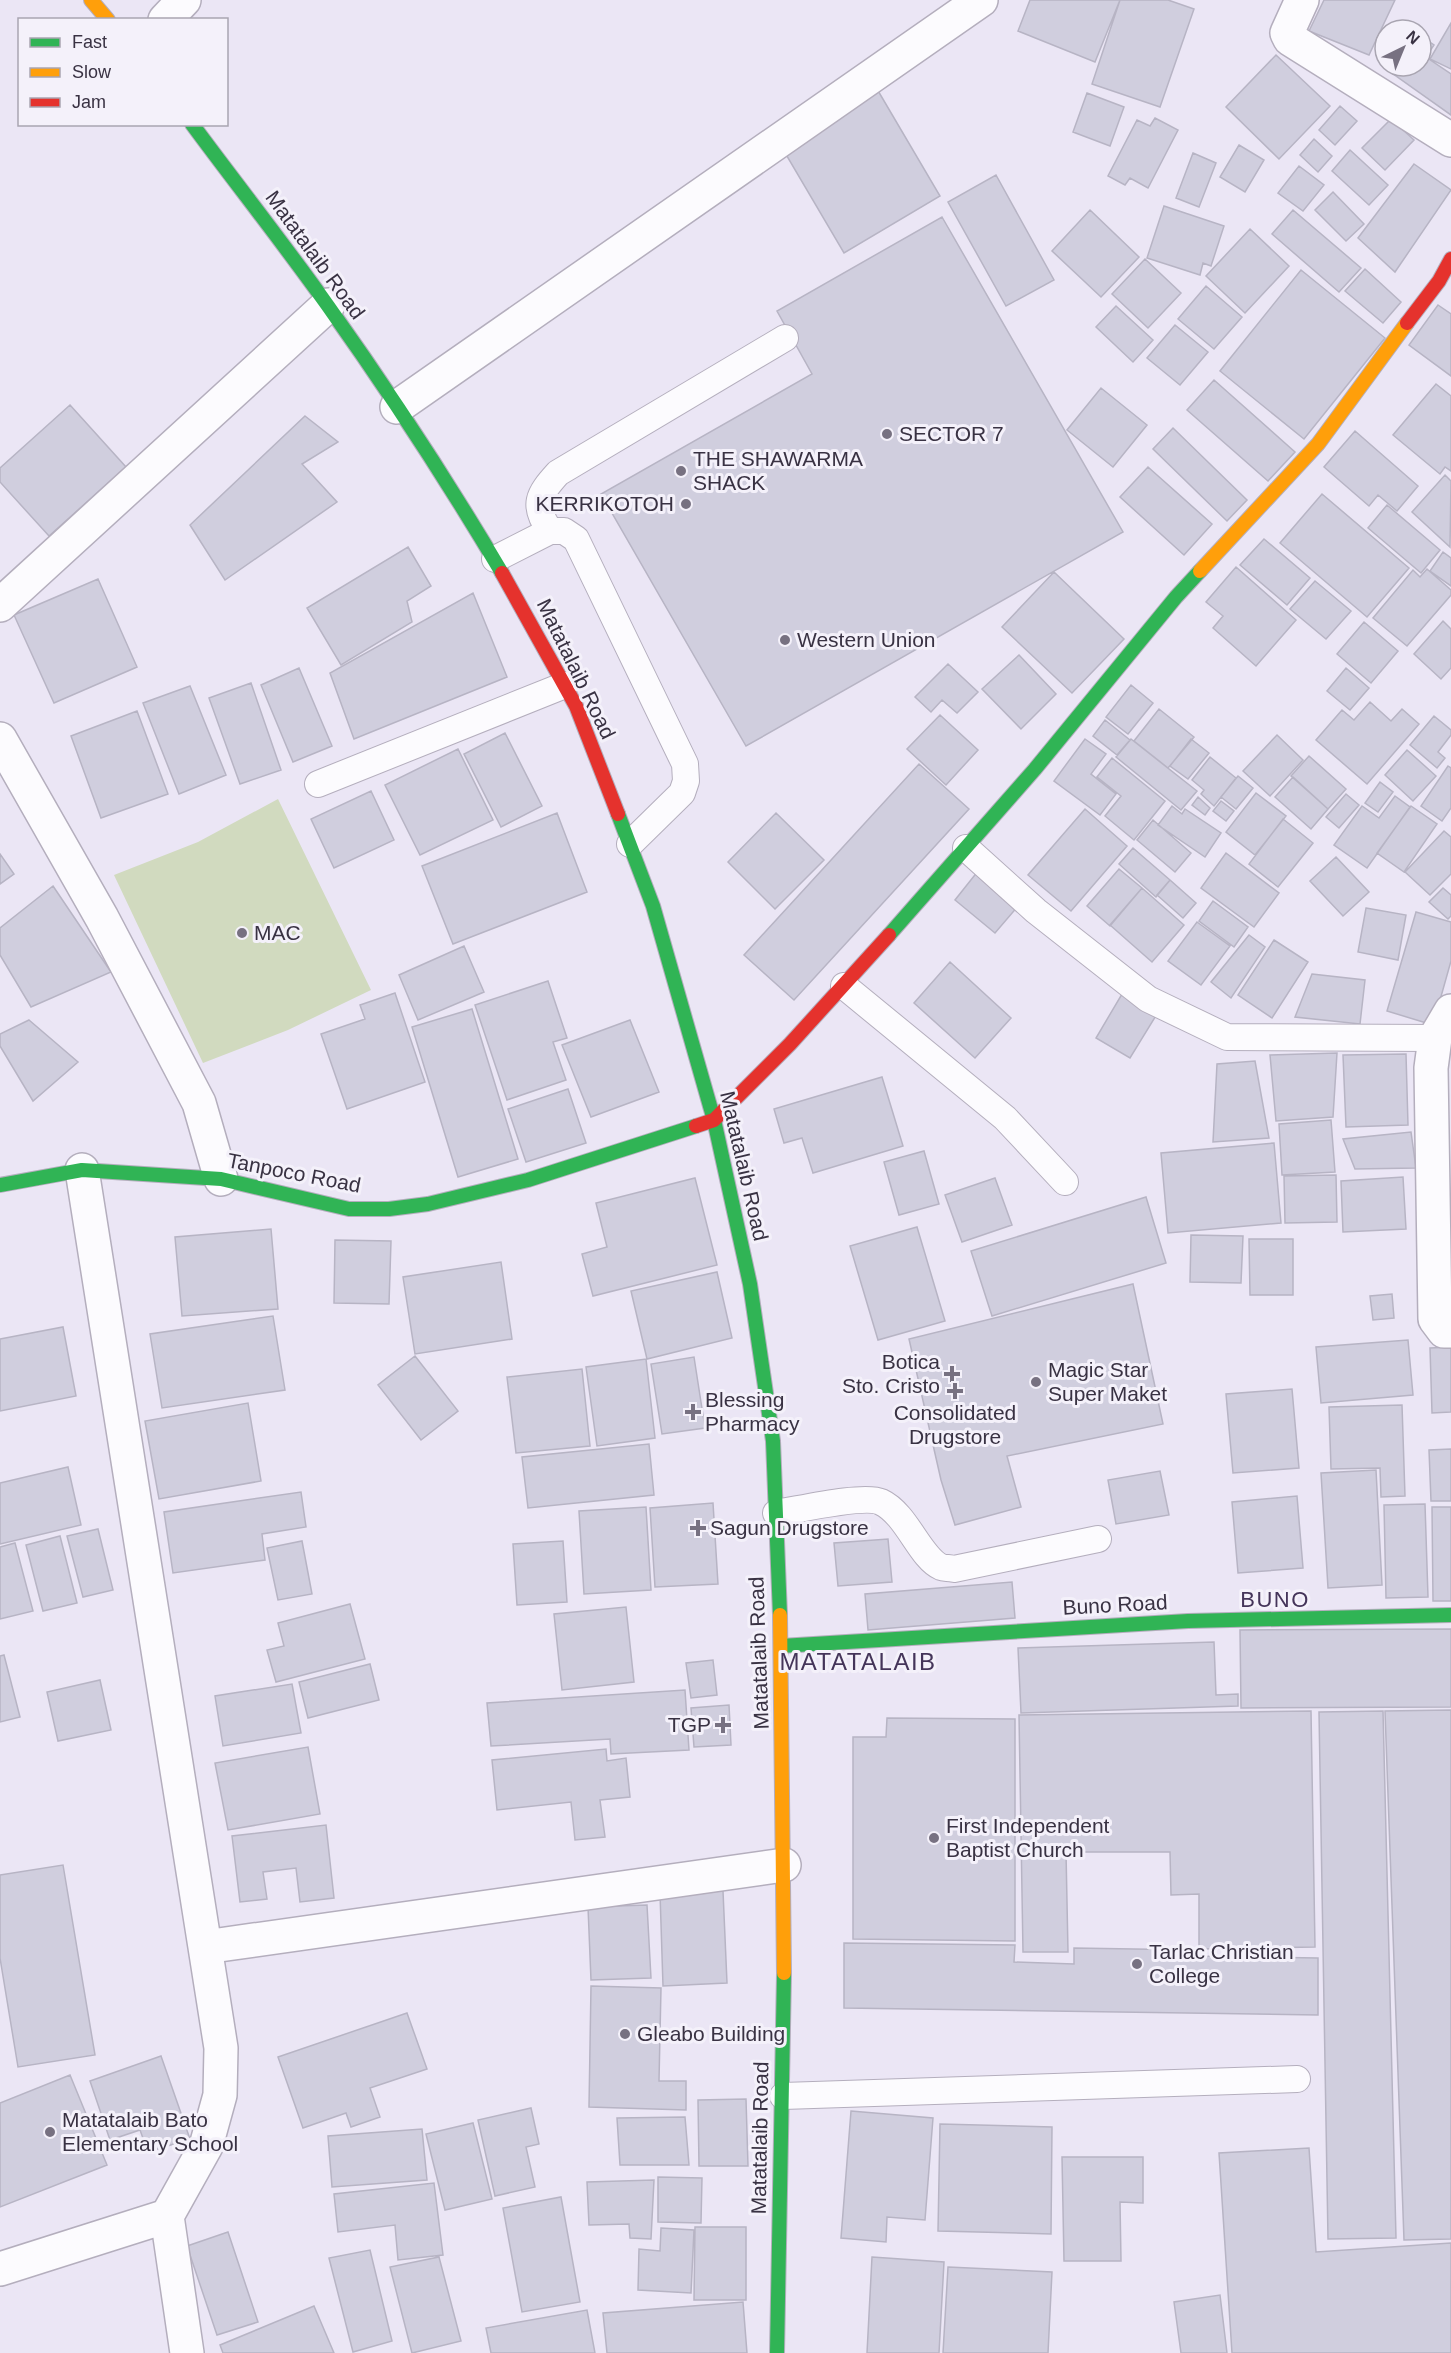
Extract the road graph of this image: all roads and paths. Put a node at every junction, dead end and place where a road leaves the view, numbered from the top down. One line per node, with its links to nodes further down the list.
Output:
1 (91, 0): 5 (street)
2 (183, 0): 6 (street)
3 (981, 0): 12 (street)
4 (1302, 0): 8 (street)
5 (106, 18)
6 (167, 18)
7 (194, 126): 10 (street, Matatalaib Road)
8 (1451, 140)
9 (1451, 259): 20 (street)
10 (328, 305): 12 (street, Matatalaib Road); 15 (street)
11 (785, 338): 13 (lane)
12 (397, 407): 14 (street, Matatalaib Road)
13 (550, 531): 14 (lane); 19 (lane)
14 (495, 559): 16 (street, Matatalaib Road)
15 (5, 591)
16 (565, 685): 18 (lane); 19 (street, Matatalaib Road)
17 (0, 739): 25 (street)
18 (318, 784)
19 (630, 844): 23 (street, Matatalaib Road)
20 (966, 848): 21 (street); 22 (lane)
21 (844, 986): 23 (street); 26 (lane)
22 (1442, 1046): 28 (street)
23 (714, 1120): 25 (street, Tanpoco Road); 29 (street, Matatalaib Road)
24 (82, 1170): 25 (street, Tanpoco Road); 27 (street, Tanpoco Road); 34 (street)
25 (221, 1179)
26 (1065, 1182)
27 (0, 1185)
28 (1451, 1330)
29 (776, 1513): 30 (lane); 32 (street, Matatalaib Road)
30 (1098, 1539)
31 (1451, 1615): 32 (street, Buno Road)
32 (781, 1646): 33 (street, Matatalaib Road)
33 (784, 1865): 34 (street); 36 (street, Matatalaib Road)
34 (205, 1947): 37 (street)
35 (1296, 2079): 36 (lane)
36 (783, 2096): 40 (street, Matatalaib Road)
37 (167, 2216): 38 (street); 39 (street)
38 (0, 2269)
39 (188, 2353)
40 (777, 2353)

